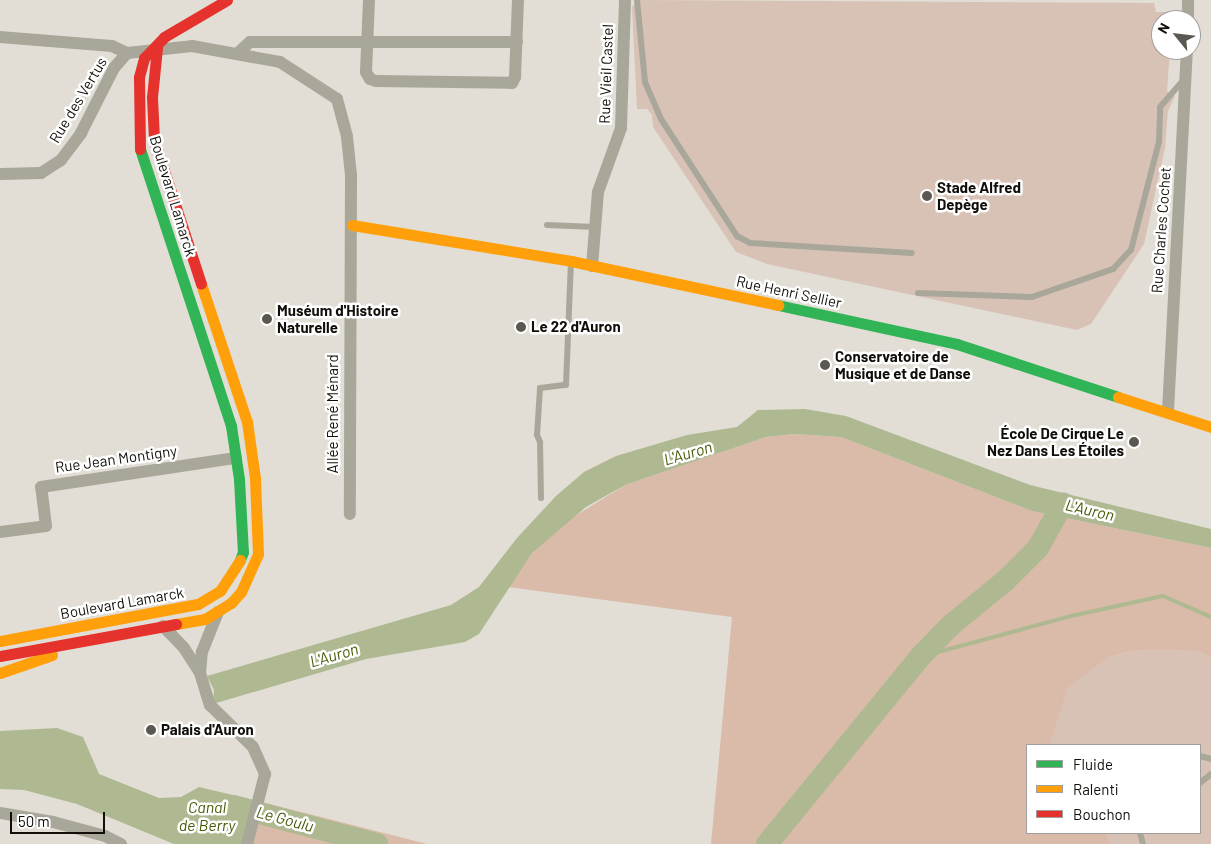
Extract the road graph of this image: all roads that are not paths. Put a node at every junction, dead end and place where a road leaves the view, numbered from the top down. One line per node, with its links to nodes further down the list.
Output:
1 (227, 0): 9 (main road)
2 (370, 0): 7 (street)
3 (518, 0): 8 (street)
4 (625, 0): 17 (street, Rue Vieil Castel)
5 (637, 0): 18 (lane)
6 (0, 36): 10 (street)
7 (370, 41): 8 (street); 8 (street); 11 (street)
8 (518, 42)
9 (157, 48): 10 (street, Allée René Ménard); 11 (street, Allée René Ménard); 24 (main road, Boulevard Lamarck); 28 (main road, Boulevard Lamarck)
10 (127, 53): 14 (street, Rue des Vertus)
11 (237, 54): 15 (street, Allée René Ménard)
12 (1187, 60): 13 (street, Rue Charles Cochet)
13 (1185, 78): 21 (lane); 22 (street, Rue Charles Cochet)
14 (0, 174)
15 (352, 225): 19 (main road, Rue Henri Sellier); 26 (street, Allée René Ménard)
16 (547, 225): 17 (lane)
17 (595, 227): 20 (street, Rue Vieil Castel)
18 (912, 253)
19 (571, 262): 20 (main road, Rue Henri Sellier); 25 (lane)
20 (592, 266): 22 (main road, Rue Henri Sellier)
21 (918, 294)
22 (1168, 411): 23 (main road, Rue Henri Sellier)
23 (1211, 427)
24 (236, 458): 27 (street, Rue Jean Montigny); 32 (main road, Boulevard Lamarck)
25 (541, 498)
26 (350, 514)
27 (0, 532)
28 (218, 612): 29 (main road, Boulevard Lamarck); 36 (street)
29 (163, 626): 31 (main road, Boulevard Lamarck); 36 (street)
30 (0, 632): 32 (street)
31 (102, 637): 34 (main road, Boulevard Lamarck); 35 (main road, Boulevard Lamarck)
32 (15, 638): 33 (main road, Boulevard Lamarck)
33 (0, 641)
34 (0, 656)
35 (0, 673)
36 (201, 676): 41 (street)
37 (1211, 774): 38 (lane)
38 (1201, 782)
39 (0, 813): 40 (street)
40 (121, 844)
41 (247, 844)

